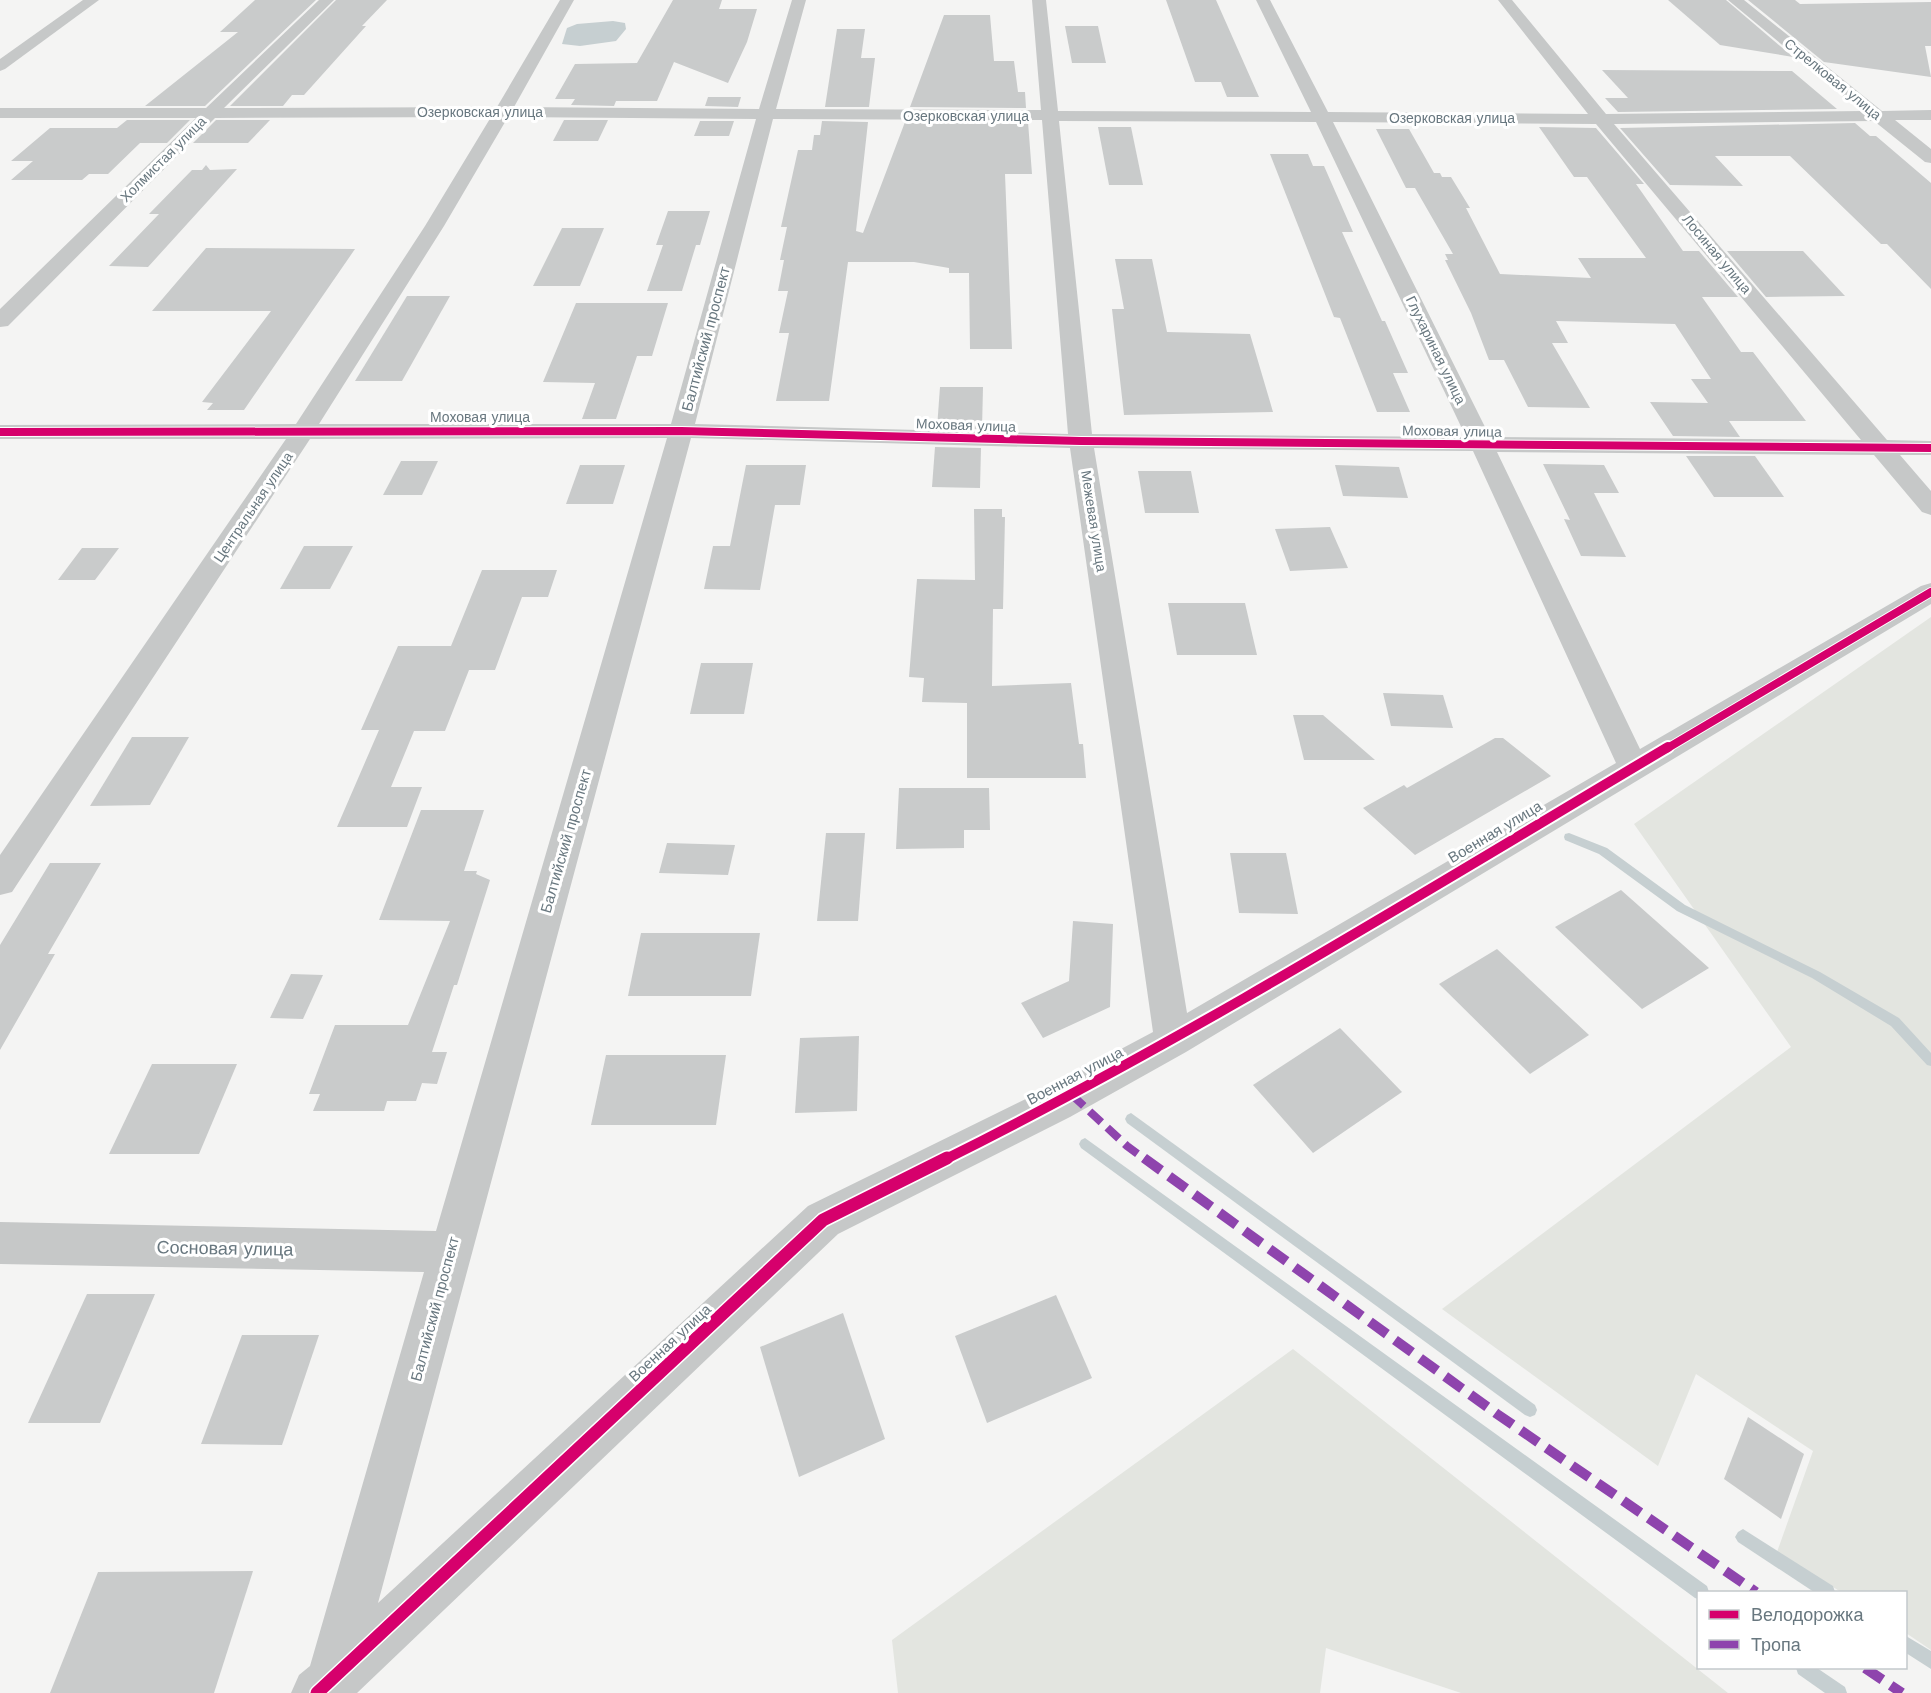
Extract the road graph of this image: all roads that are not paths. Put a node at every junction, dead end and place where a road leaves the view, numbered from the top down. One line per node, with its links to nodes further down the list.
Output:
1 (92, 0): 9 (street)
2 (327, 0): 12 (street, Холмистая улица)
3 (567, 0): 10 (street, Центральная улица)
4 (799, 0): 13 (street, Балтийский проспект)
5 (1039, 0): 16 (street, Межевая улица)
6 (1263, 0): 17 (street, Глухариная улица)
7 (1504, 0): 18 (street, Лосиная улица)
8 (1735, 0): 14 (street, Стрелковая улица)
9 (0, 66)
10 (505, 112): 12 (street, Озерковская улица); 13 (street, Озерковская улица); 21 (street, Центральная улица)
11 (0, 113): 12 (street, Озерковская улица)
12 (209, 113): 20 (street, Холмистая улица)
13 (766, 114): 16 (street, Озерковская улица); 22 (street, Балтийский проспект)
14 (1877, 114): 15 (street, Озерковская улица); 18 (street, Озерковская улица); 19 (street, Стрелковая улица)
15 (1931, 115)
16 (1050, 116): 17 (street, Озерковская улица); 24 (street, Межевая улица)
17 (1323, 117): 18 (street, Озерковская улица); 25 (street, Глухариная улица)
18 (1601, 119): 27 (street, Лосиная улица)
19 (1931, 158)
20 (0, 321)
21 (304, 431): 22 (street, Моховая улица); 23 (street, Моховая улица); 31 (street, Центральная улица)
22 (681, 431): 24 (street, Моховая улица); 34 (street, Балтийский проспект)
23 (0, 432)
24 (1081, 441): 25 (street, Моховая улица); 32 (street, Межевая улица)
25 (1482, 445): 27 (street, Моховая улица); 30 (street, Глухариная улица)
26 (1931, 448): 27 (street, Моховая улица)
27 (1882, 449): 28 (street, Лосиная улица)
28 (1931, 507)
29 (1931, 592): 30 (street, Военная улица)
30 (1634, 768): 32 (street, Военная улица)
31 (0, 882)
32 (1173, 1040): 35 (street, Военная улица)
33 (0, 1243): 34 (street, Сосновая улица)
34 (450, 1252): 35 (street, Балтийский проспект)
35 (324, 1688)

